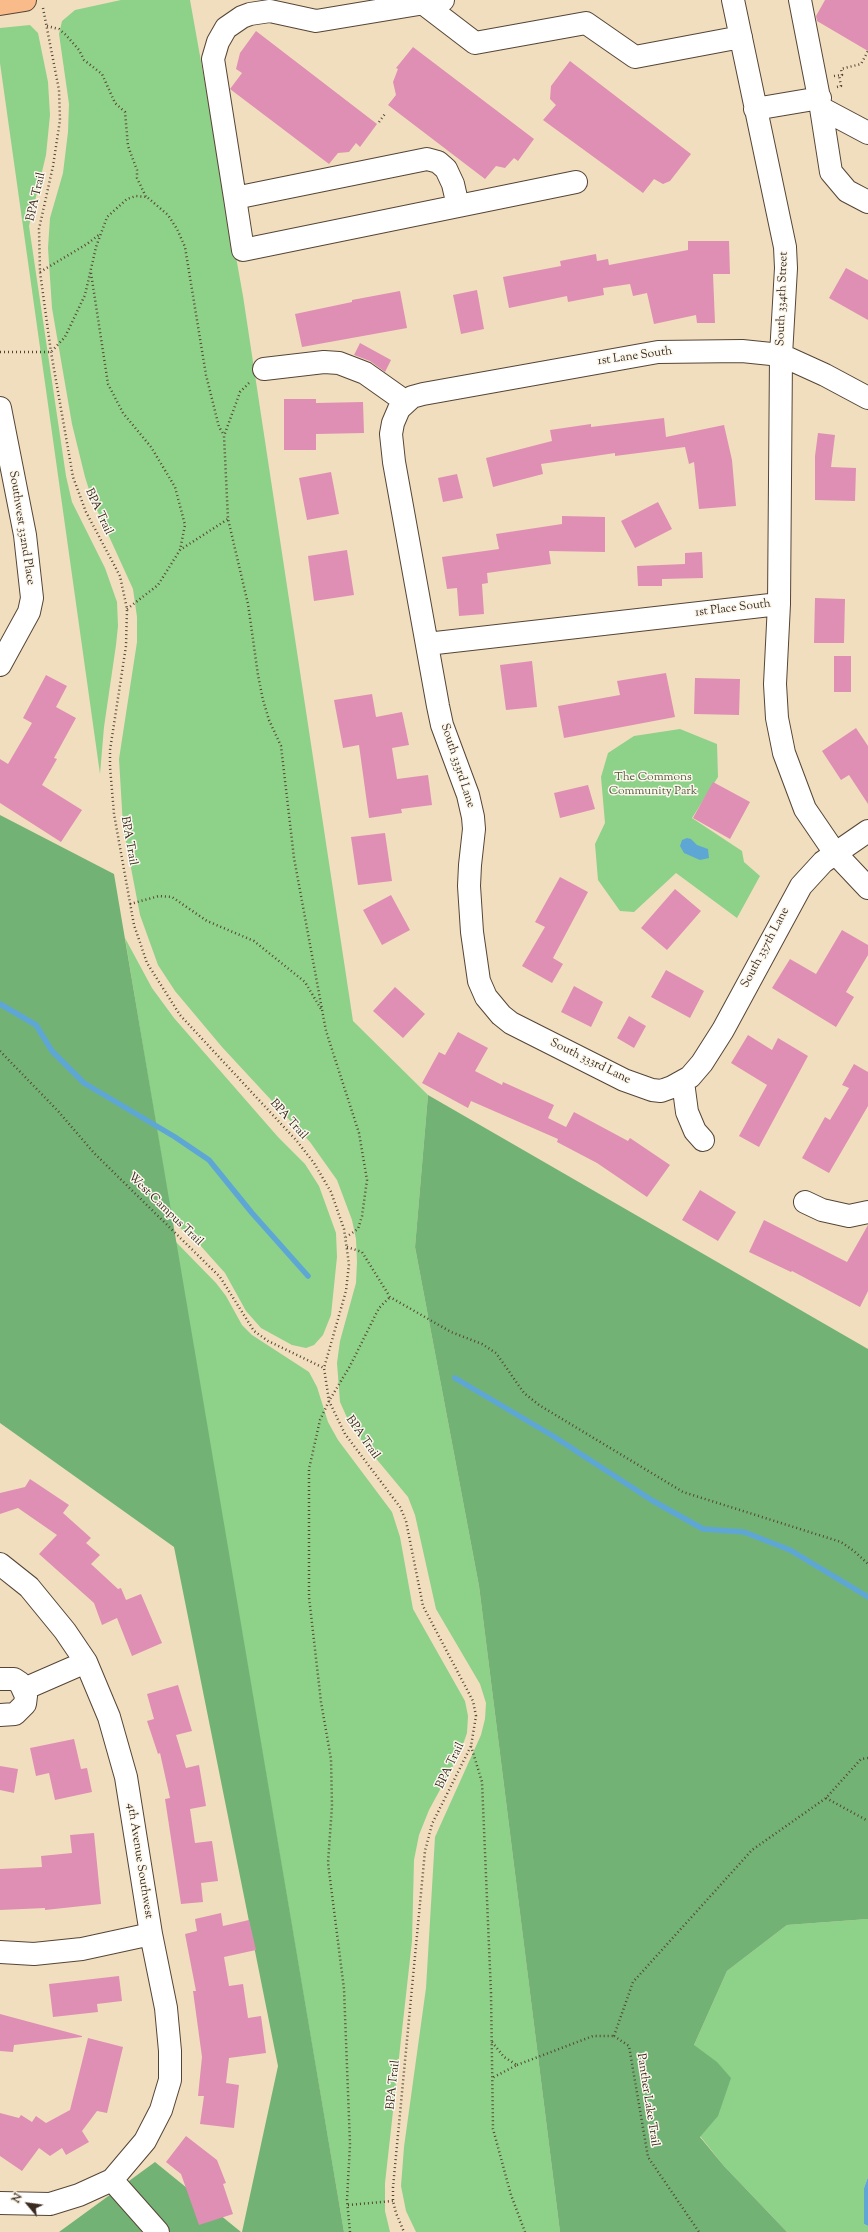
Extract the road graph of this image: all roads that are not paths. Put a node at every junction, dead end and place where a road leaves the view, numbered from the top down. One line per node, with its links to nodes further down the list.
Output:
1 (25, 0): 5 (main road)
2 (733, 0): 6 (street, South 334th Street)
3 (800, 0): 7 (street)
4 (431, 1): 6 (street); 11 (street)
5 (0, 4)
6 (741, 38): 8 (street, South 334th Street)
7 (821, 103): 8 (street); 9 (street); 12 (street)
8 (755, 108): 14 (street, South 334th Street)
9 (868, 133)
10 (576, 182): 13 (street)
11 (235, 198): 13 (street); 13 (street)
12 (868, 202)
13 (458, 206)
14 (781, 355): 16 (street, 1st Lane South); 17 (street, 1st Lane South); 19 (street, South 334th Street)
15 (264, 369): 17 (street)
16 (868, 398)
17 (402, 405): 20 (street, South 333rd Lane)
18 (0, 408): 21 (street, Southwest 332nd Place)
19 (779, 604): 20 (street, 1st Place South); 23 (street, 1st Place South)
20 (427, 644): 25 (street, South 333rd Lane)
21 (0, 665)
22 (868, 831): 23 (street, South 337th Lane)
23 (835, 852): 24 (street, 1st Place South); 25 (street, South 337th Lane)
24 (868, 888)
25 (683, 1082): 26 (street)
26 (704, 1140)
27 (805, 1202): 28 (street)
28 (868, 1212)
29 (0, 1564): 30 (street, 4th Avenue Southwest)
30 (86, 1662): 32 (street); 34 (street, 4th Avenue Southwest)
31 (0, 1679): 32 (street)
32 (24, 1689): 33 (street)
33 (0, 1715)
34 (151, 1934): 35 (street); 36 (street, 4th Avenue Southwest)
35 (0, 1952)
36 (112, 2180): 37 (street); 38 (street)
37 (0, 2203)
38 (158, 2232)

